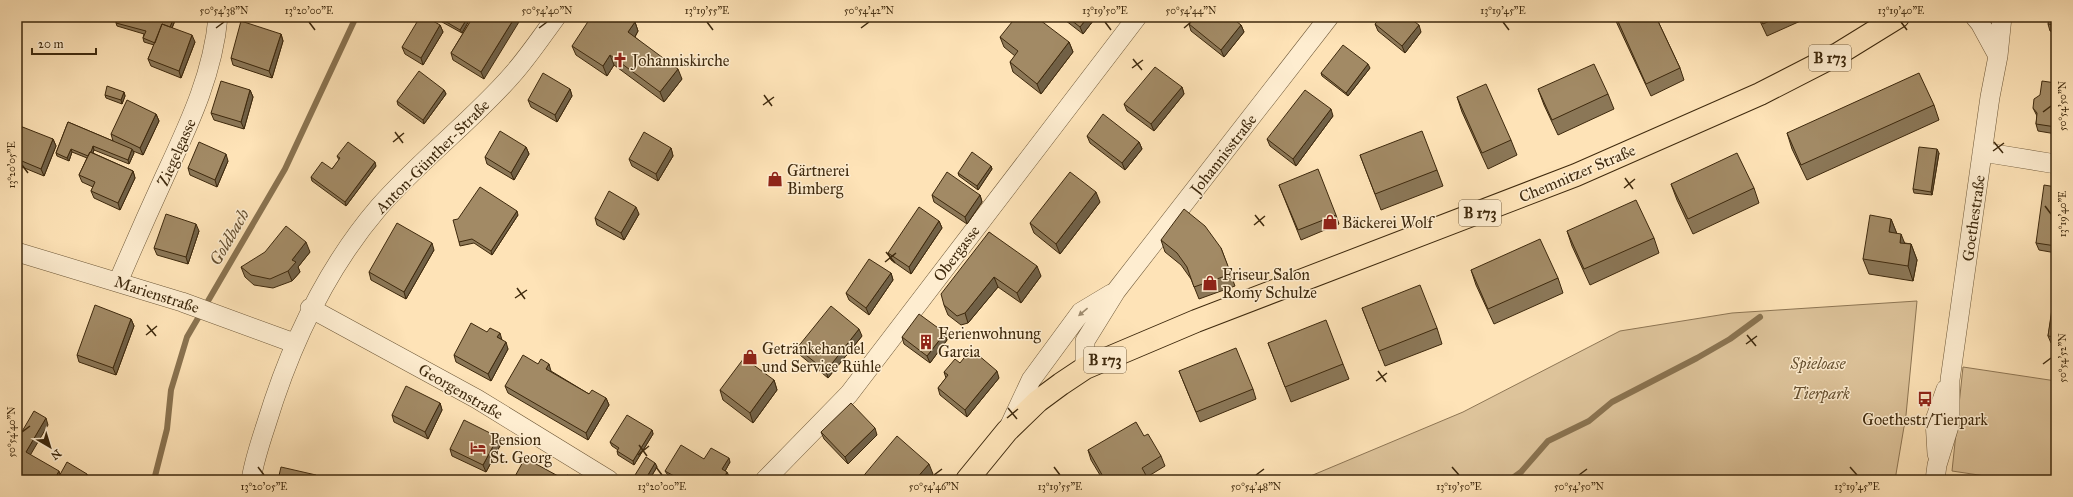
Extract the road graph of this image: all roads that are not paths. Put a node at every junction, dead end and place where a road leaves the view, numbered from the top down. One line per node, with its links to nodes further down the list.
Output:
1 (218, 17): 12 (street, Ziegelgasse)
2 (556, 17): 14 (street, Anton-Günther-Straße)
3 (1137, 17): 21 (street, Obergasse)
4 (1329, 17): 13 (street, Johannisstraße)
5 (1898, 17): 16 (main road, Chemnitzer Straße / B 173)
6 (1975, 17): 8 (street)
7 (2002, 17): 8 (street, Goethestraße)
8 (1998, 56): 9 (street, Goethestraße)
9 (1982, 152): 10 (street); 18 (street, Goethestraße)
10 (2056, 164)
11 (17, 252): 12 (street, Marienstraße)
12 (118, 282): 15 (street, Marienstraße)
13 (1116, 291): 16 (street, Johannisstraße); 17 (street, Johannisstraße, one-way to 17)
14 (310, 308): 15 (street, Anton-Günther-Straße); 20 (street, Georgenstraße)
15 (294, 343): 19 (street, Anton-Günther-Straße)
16 (1085, 368): 17 (main road, Chemnitzer Straße / B 173)
17 (1007, 431): 22 (main road, Chemnitzer Straße / B 173)
18 (1936, 472)
19 (251, 480)
20 (609, 480)
21 (765, 480)
22 (967, 480)

